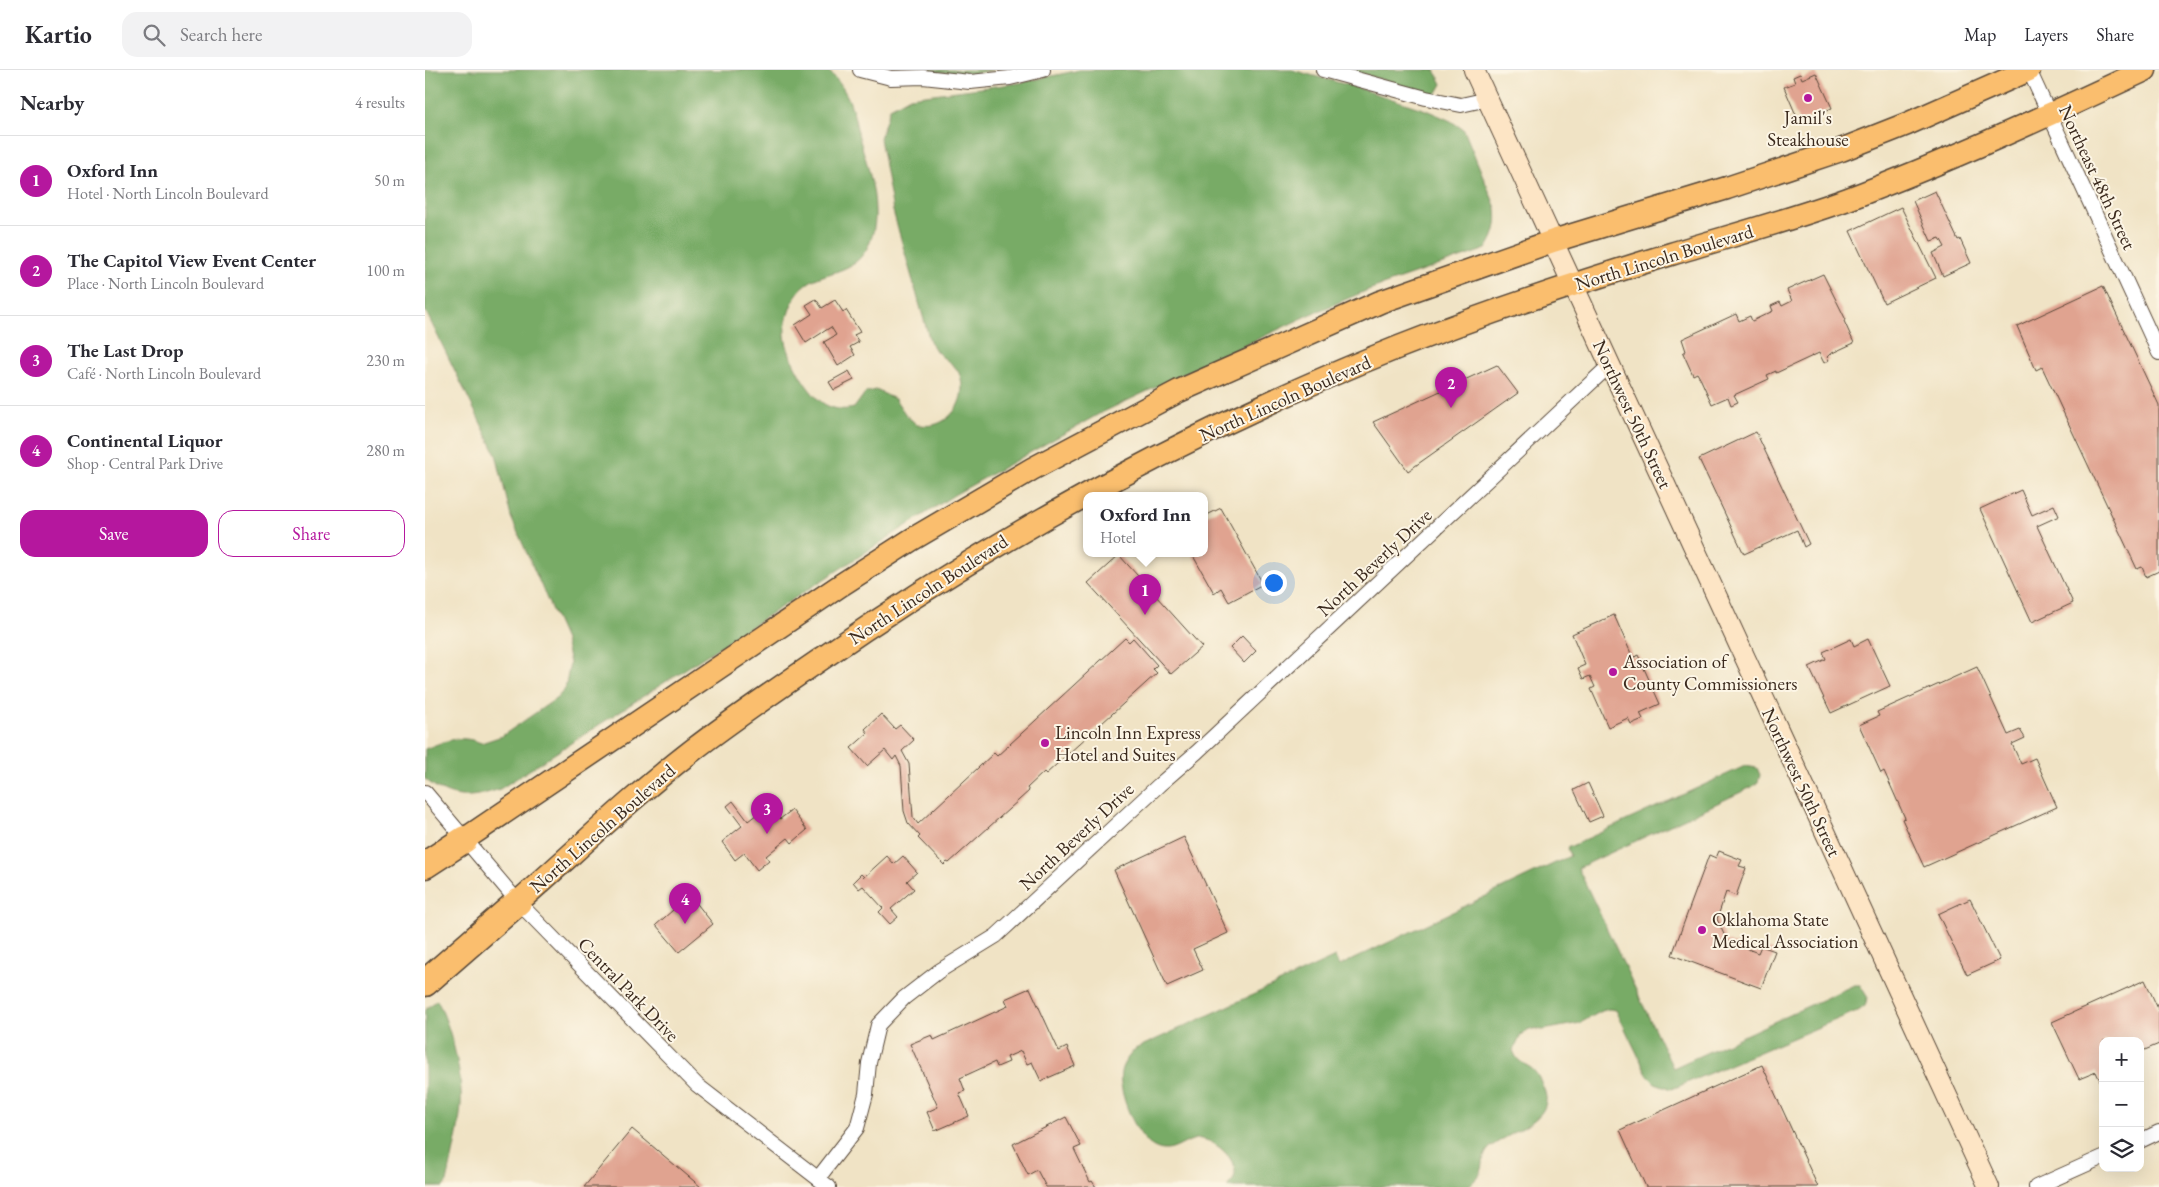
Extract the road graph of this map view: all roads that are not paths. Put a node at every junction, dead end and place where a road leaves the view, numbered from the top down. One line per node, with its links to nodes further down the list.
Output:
1 (860, 70): 2 (street)
2 (1043, 70)
3 (1323, 70): 7 (street)
4 (1475, 70): 7 (main road, Northwest 50th Street)
5 (2029, 70): 8 (street, Northeast 48th Street); 9 (main road)
6 (2145, 70): 8 (main road, North Lincoln Boulevard)
7 (1488, 99): 9 (main road, Northwest 50th Street)
8 (2049, 115): 10 (main road, North Lincoln Boulevard); 11 (street, Northeast 48th Street)
9 (1553, 241): 10 (main road, Northwest 50th Street); 16 (main road)
10 (1573, 284): 12 (main road, Northwest 50th Street); 13 (main road, North Lincoln Boulevard)
11 (2159, 353)
12 (1611, 364): 23 (street, North Beverly Drive); 24 (main road, Northwest 50th Street)
13 (1090, 492)
14 (1083, 495): 18 (main road, North Lincoln Boulevard)
15 (425, 792): 16 (street, Central Park Drive)
16 (465, 839): 17 (highway); 18 (street, Central Park Drive)
17 (425, 865)
18 (518, 902): 19 (highway); 23 (street, Central Park Drive)
19 (428, 980)
20 (2159, 1132): 21 (street)
21 (2144, 1139)
22 (2099, 1159): 25 (street)
23 (824, 1182)
24 (1989, 1187)
25 (2035, 1187)

